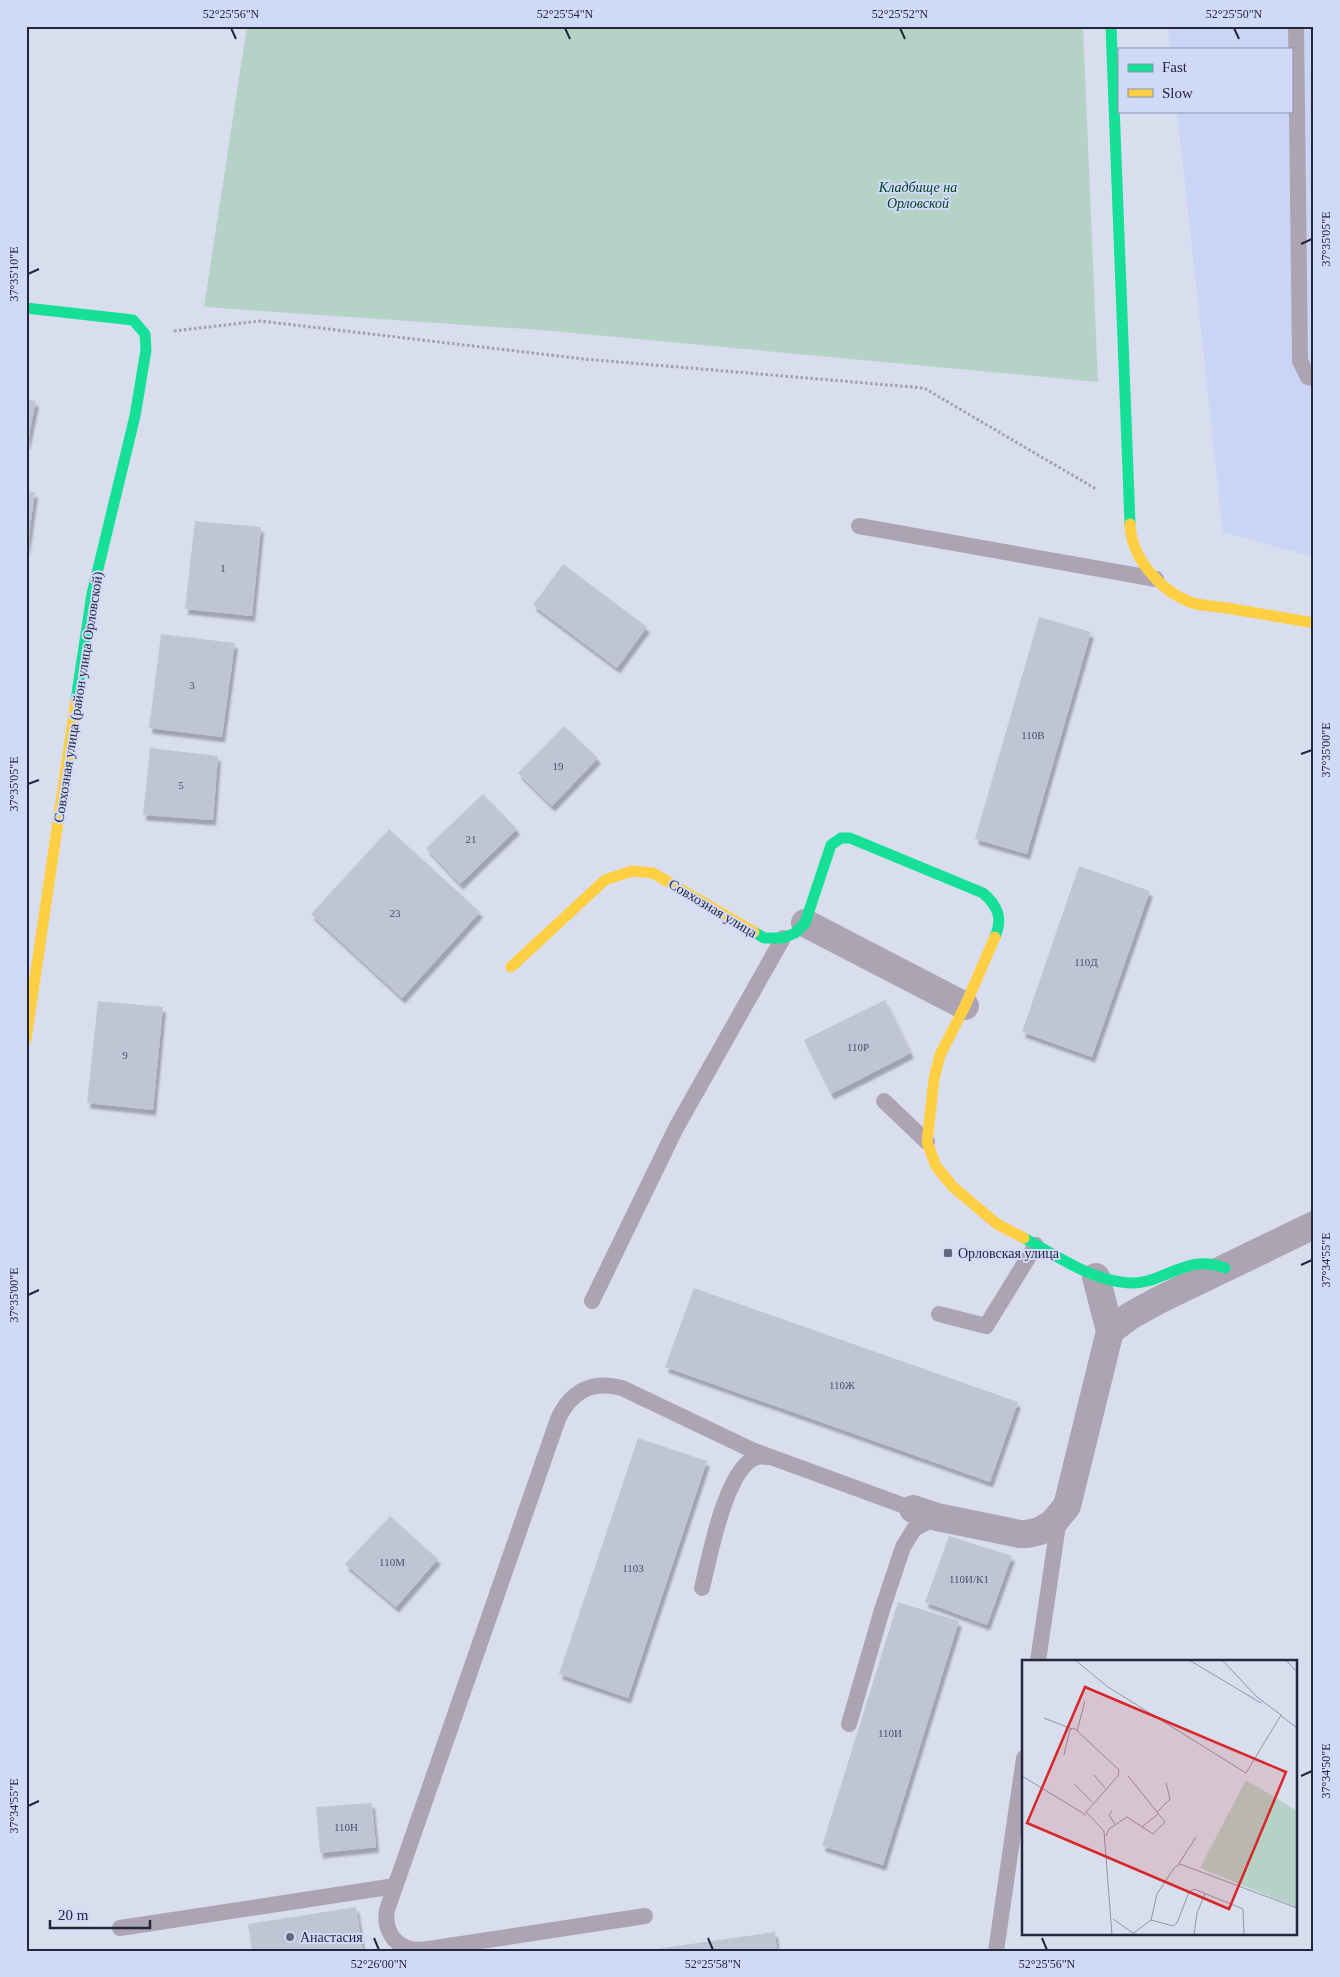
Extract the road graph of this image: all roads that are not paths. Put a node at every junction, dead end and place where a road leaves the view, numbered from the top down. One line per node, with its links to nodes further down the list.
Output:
1 (1111, 26): 7 (street)
2 (1296, 26): 3 (lane)
3 (1306, 247): 5 (lane)
4 (26, 308): 12 (street, Совхозная улица (район улица Орловской))
5 (1314, 378)
6 (859, 526): 7 (lane)
7 (1156, 579): 8 (street)
8 (1314, 623)
9 (794, 930): 10 (street, Совхозная улица); 11 (street); 11 (street); 19 (lane)
10 (510, 967)
11 (965, 1006): 14 (street)
12 (26, 1039)
13 (884, 1101): 14 (lane)
14 (927, 1142): 16 (street)
15 (1314, 1225): 17 (street)
16 (1036, 1245): 18 (street); 20 (lane)
17 (1225, 1268): 18 (street); 21 (street)
18 (1096, 1277): 21 (street)
19 (592, 1301)
20 (939, 1314)
21 (1110, 1331): 24 (street)
22 (772, 1457): 23 (lane); 25 (lane); 29 (lane)
23 (914, 1516): 24 (street); 27 (lane)
24 (1059, 1518): 26 (lane)
25 (702, 1588)
26 (1038, 1660)
27 (849, 1724)
28 (1022, 1772): 33 (lane)
29 (395, 1886): 31 (lane); 32 (lane)
30 (645, 1916): 32 (lane)
31 (120, 1928)
32 (396, 1946)
33 (996, 1951)

